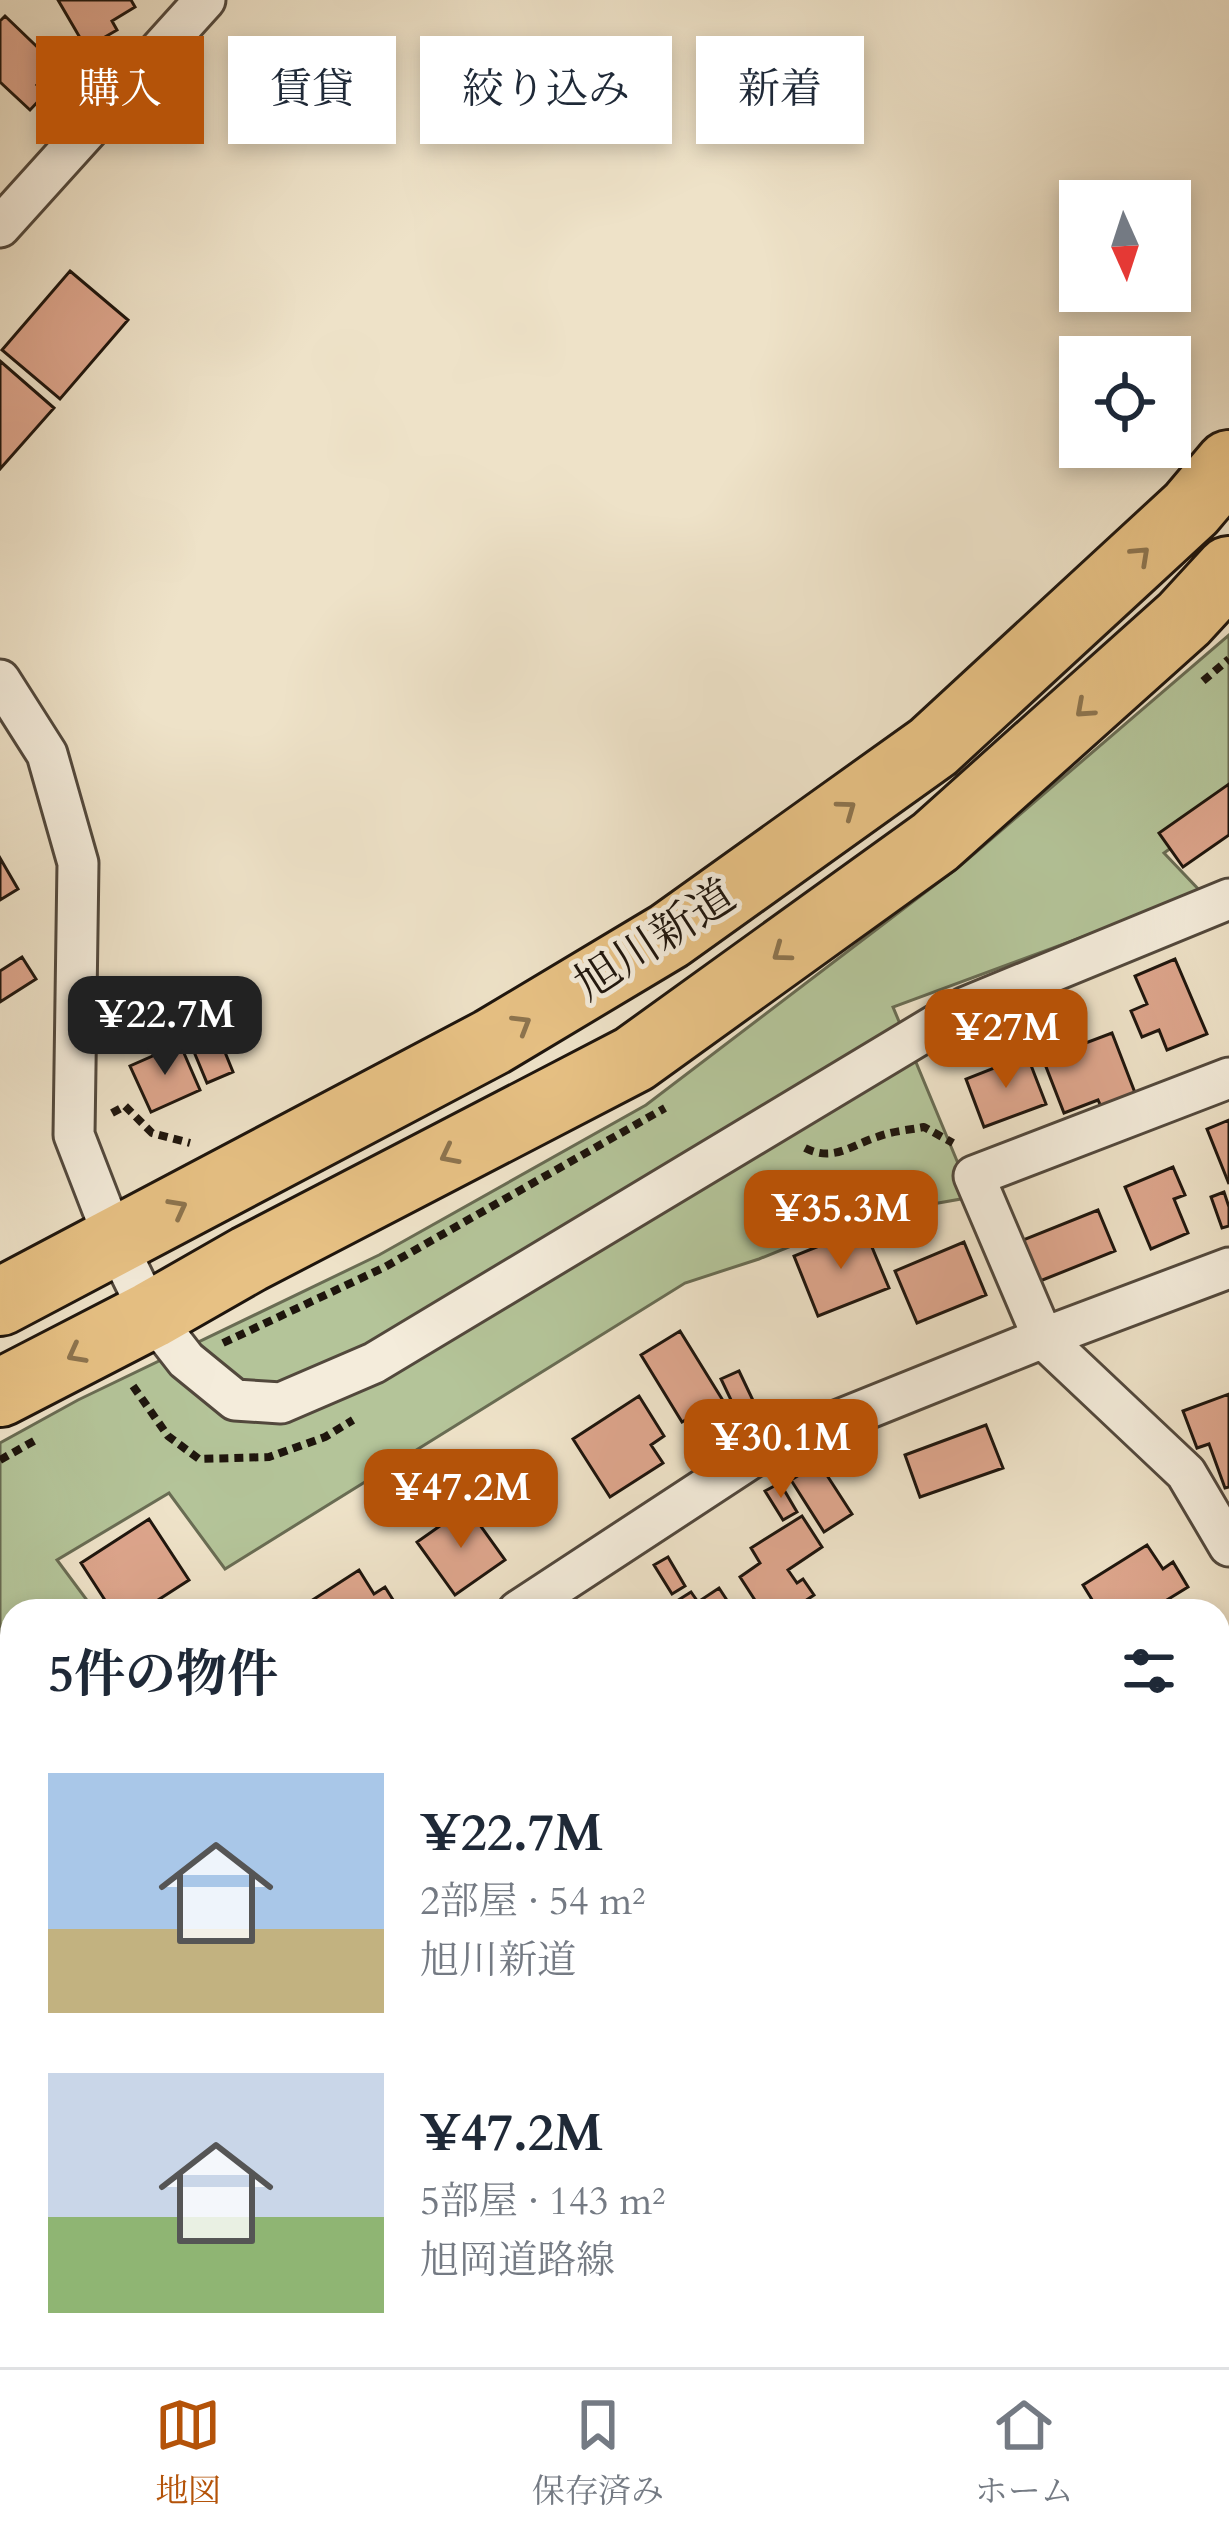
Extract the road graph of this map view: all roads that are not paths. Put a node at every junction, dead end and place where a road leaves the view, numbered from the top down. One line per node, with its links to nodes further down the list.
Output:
1 (205, 0): 2 (street)
2 (0, 227)
3 (1229, 464): 8 (highway, 旭川新道, one-way to 3)
4 (1229, 570): 11 (highway, 旭川新道, one-way to 11)
5 (0, 680): 8 (street)
6 (1229, 899): 11 (street)
7 (1229, 1078): 12 (street)
8 (116, 1241): 10 (highway, 旭川新道); 11 (street)
9 (1229, 1268): 12 (street)
10 (0, 1302)
11 (151, 1315): 13 (highway, 旭川新道, one-way to 13)
12 (1043, 1338): 14 (street); 15 (street)
13 (0, 1394)
14 (1229, 1546)
15 (536, 1599)

